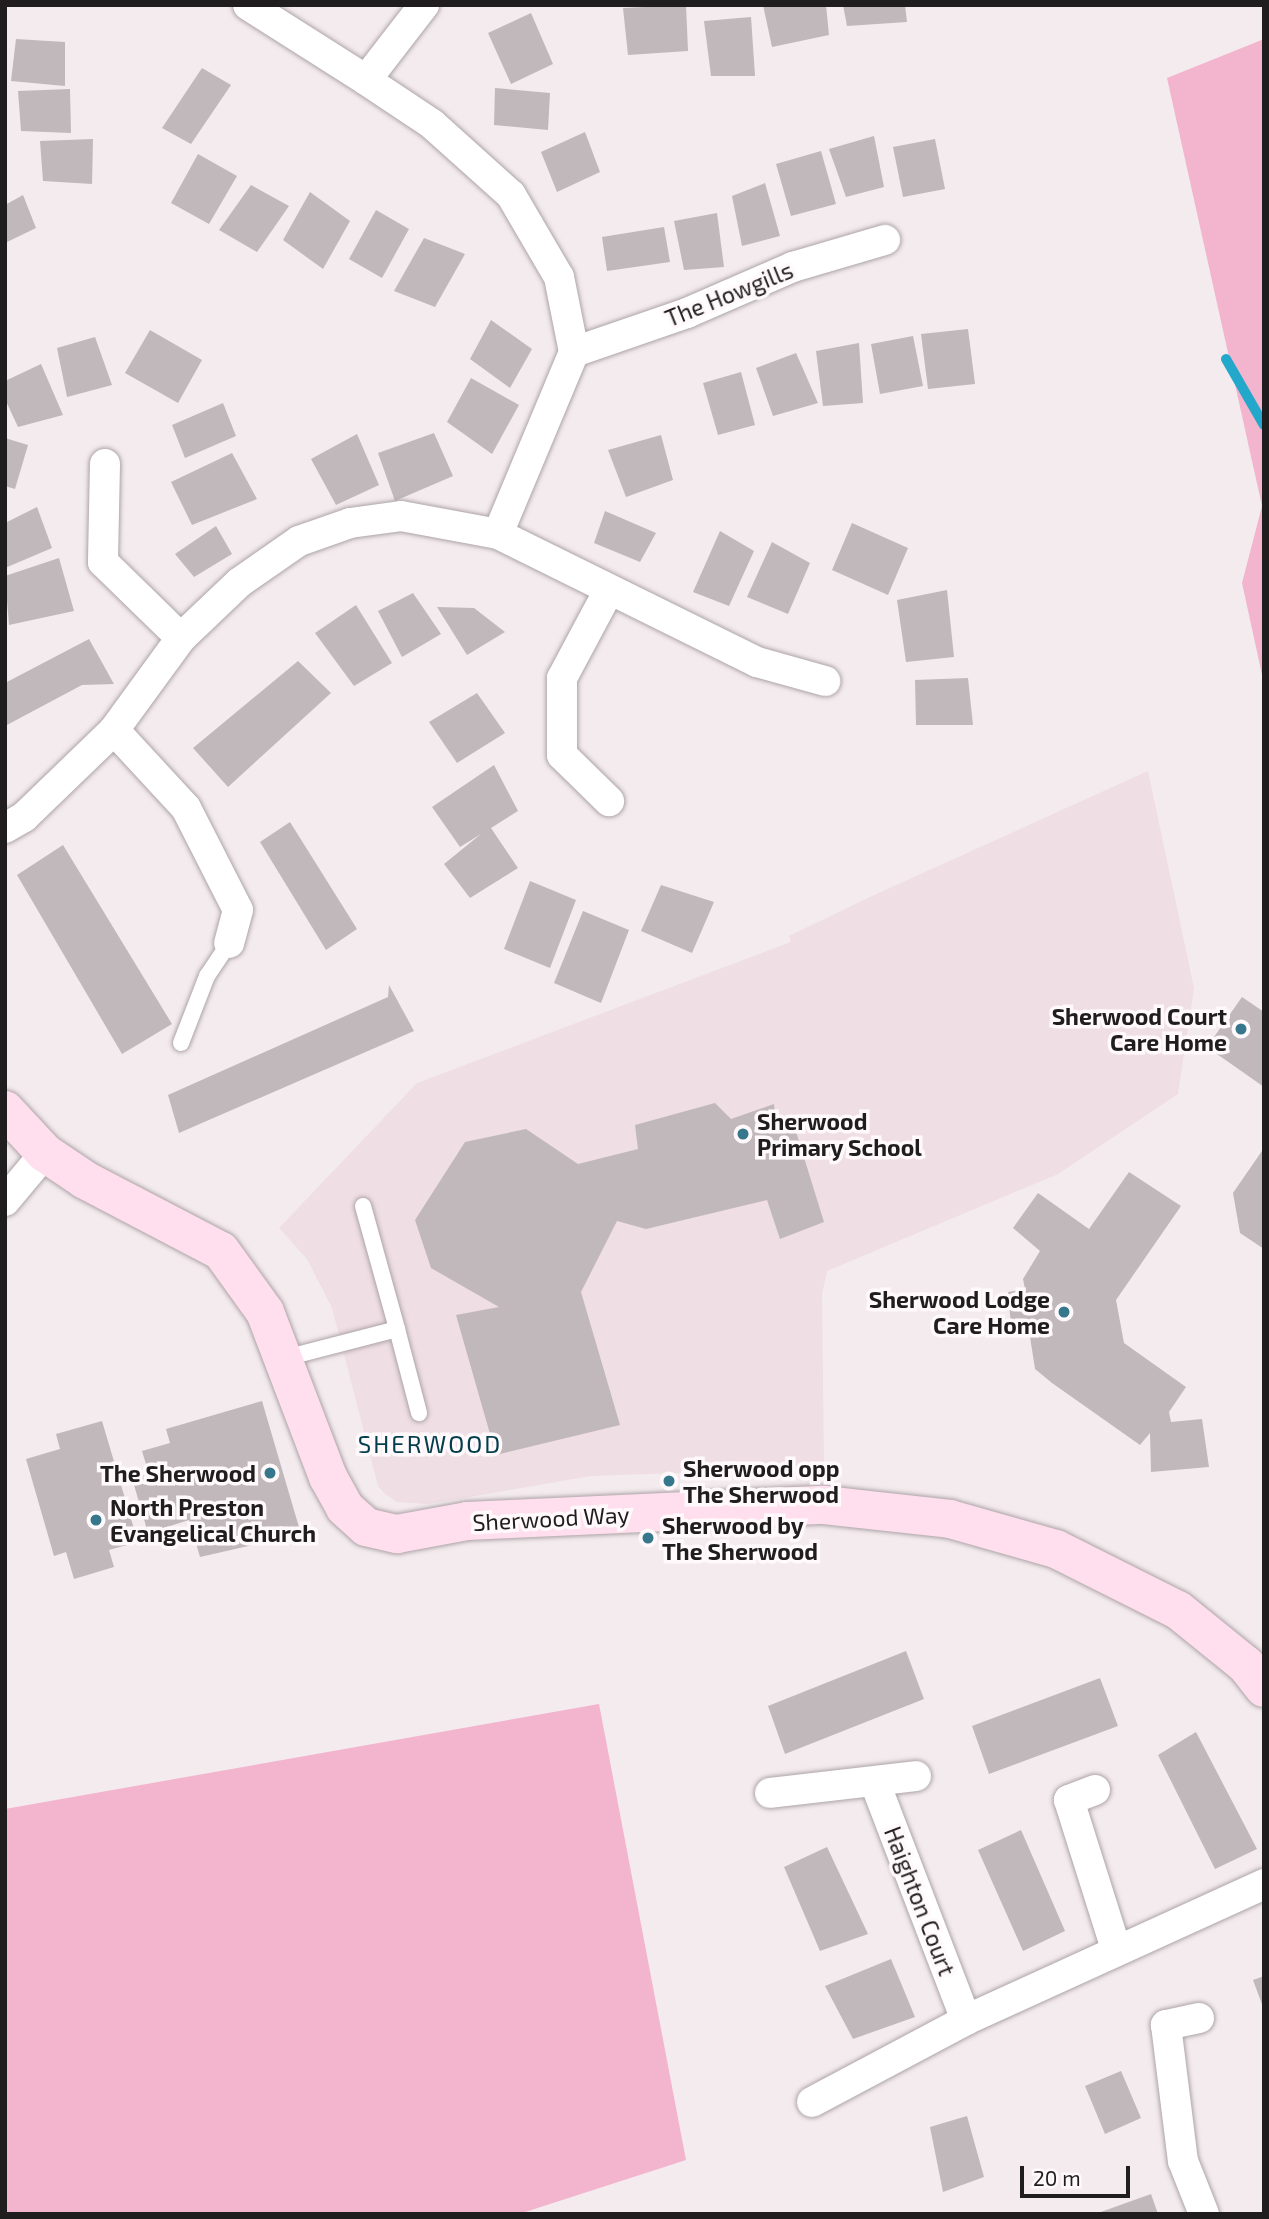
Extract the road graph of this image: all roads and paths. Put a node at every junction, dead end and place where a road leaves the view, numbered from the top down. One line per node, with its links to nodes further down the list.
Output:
1 (248, 5): 3 (street)
2 (424, 5): 3 (street)
3 (366, 80): 5 (street)
4 (885, 240): 5 (street, The Howgills)
5 (574, 352): 7 (street)
6 (105, 464): 9 (street)
7 (498, 534): 8 (street); 9 (street)
8 (609, 590): 10 (street); 12 (street)
9 (180, 638): 11 (street)
10 (825, 681)
11 (114, 730): 13 (street); 14 (street)
12 (610, 801)
13 (5, 828)
14 (229, 943): 15 (lane)
15 (181, 1043)
16 (5, 1110): 17 (street, Sherwood Way)
17 (45, 1153): 18 (street); 21 (street, Sherwood Way)
18 (5, 1201)
19 (363, 1206): 20 (lane)
20 (397, 1329): 21 (lane); 22 (lane)
21 (285, 1358): 23 (street, Sherwood Way)
22 (419, 1413)
23 (1264, 1688)
24 (916, 1776): 25 (street)
25 (875, 1783): 27 (street); 31 (street, Haighton Court)
26 (1095, 1790): 29 (street)
27 (770, 1793)
28 (1264, 1884): 29 (street)
29 (1116, 1949): 31 (street)
30 (1199, 2018): 33 (street)
31 (966, 2020): 32 (street)
32 (812, 2102)
33 (1204, 2214)

